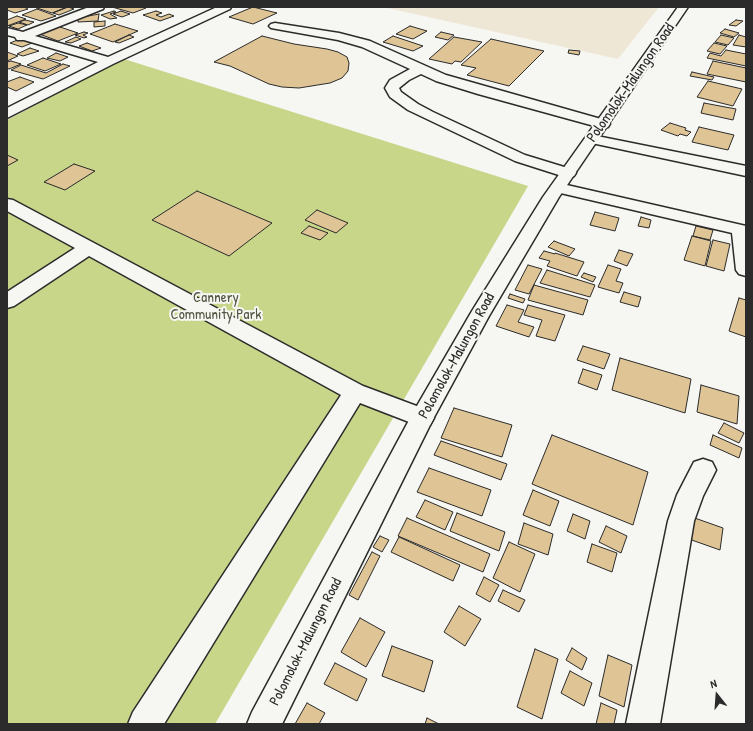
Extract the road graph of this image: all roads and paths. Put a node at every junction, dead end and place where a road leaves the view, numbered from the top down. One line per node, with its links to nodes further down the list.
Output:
1 (99, 7): 6 (street)
2 (226, 7): 8 (street)
3 (683, 7): 11 (street, Polomolok-Malungon Road)
4 (275, 26): 9 (street)
5 (7, 30): 6 (street)
6 (24, 35): 7 (street); 8 (street)
7 (7, 43)
8 (110, 60): 10 (street)
9 (420, 69): 11 (street); 13 (street)
10 (7, 114)
11 (598, 132): 12 (street); 13 (street, Polomolok-Malungon Road)
12 (746, 171)
13 (563, 180): 15 (street); 20 (street, Polomolok-Malungon Road)
14 (7, 204): 16 (street)
15 (743, 231): 17 (street)
16 (88, 248): 18 (street); 19 (street)
17 (746, 270)
18 (7, 301)
19 (354, 392): 20 (street); 22 (street)
20 (422, 418): 23 (street, Polomolok-Malungon Road)
21 (703, 470): 24 (street)
22 (145, 724)
23 (264, 724)
24 (642, 724)

